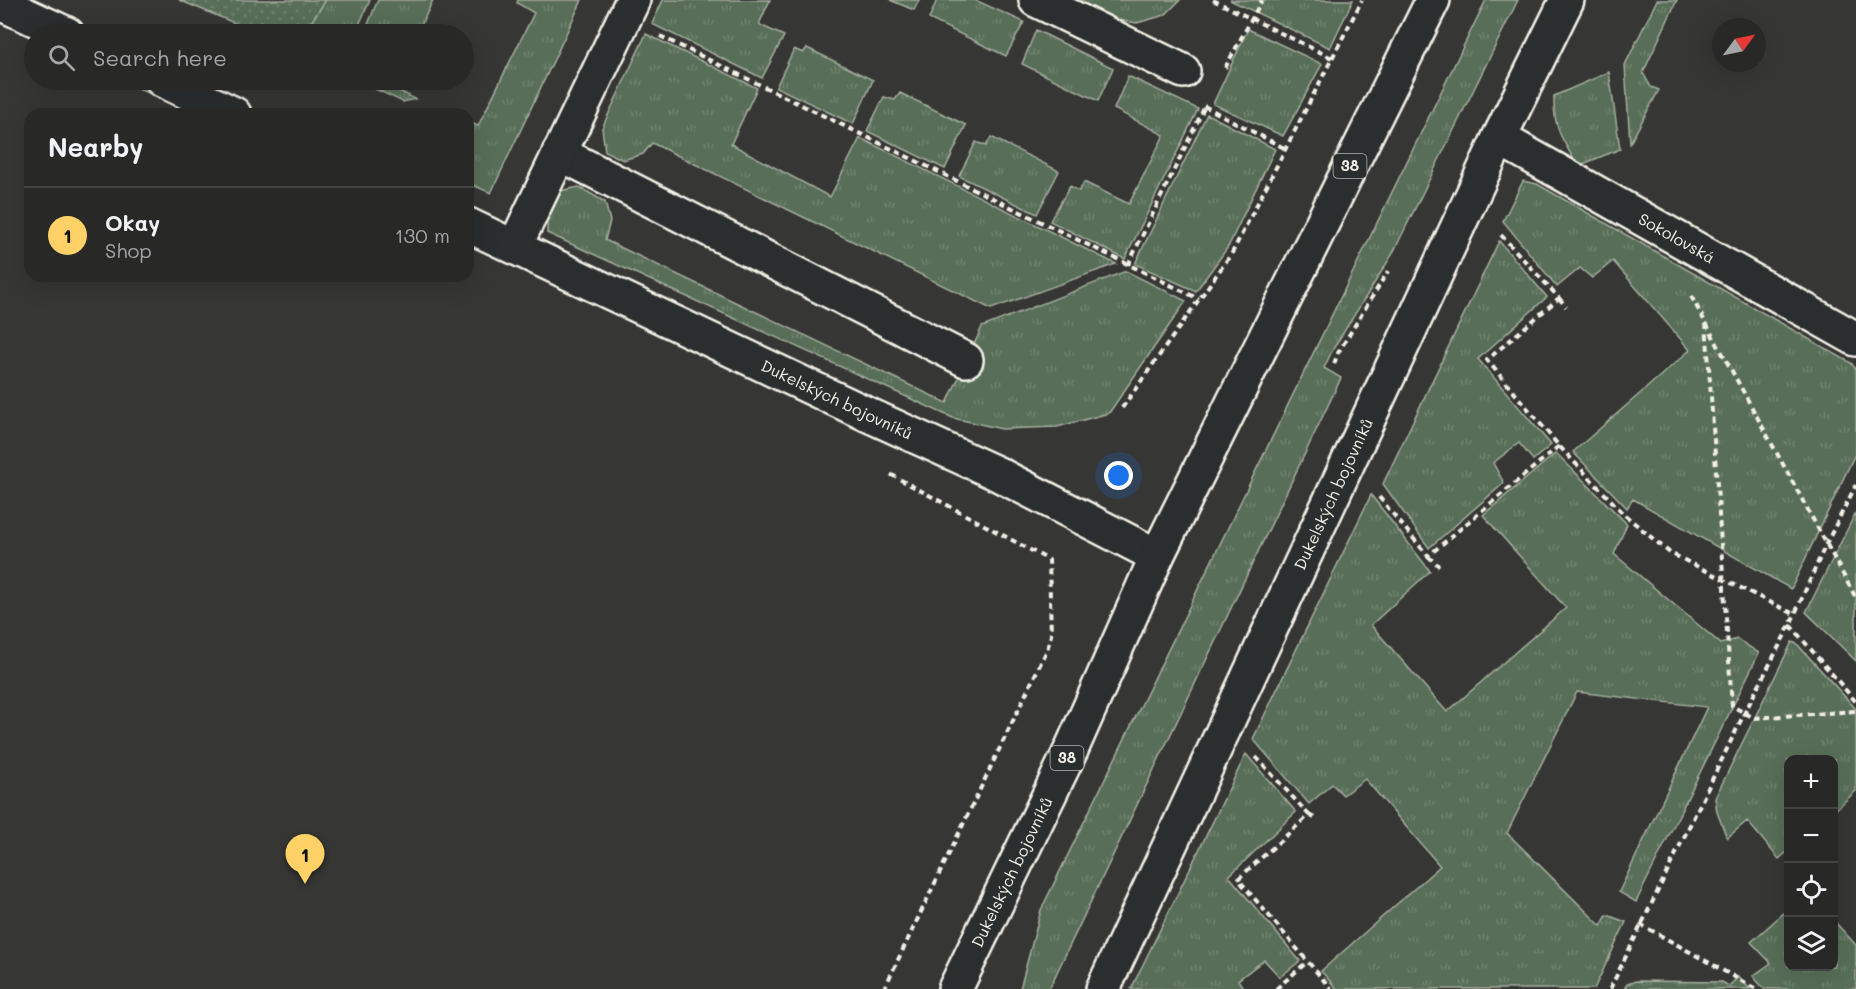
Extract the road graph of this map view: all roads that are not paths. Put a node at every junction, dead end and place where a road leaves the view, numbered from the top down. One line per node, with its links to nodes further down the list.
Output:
1 (1036, 0): 7 (street)
2 (1433, 0): 16 (street, Dukelských bojovníků / 38)
3 (1567, 0): 10 (street, Dukelských bojovníků)
4 (0, 3): 6 (street)
5 (629, 9): 11 (street)
6 (45, 24)
7 (1183, 71)
8 (183, 90): 9 (street)
9 (221, 108)
10 (1499, 138): 14 (street, Sokolovská); 18 (street, Dukelských bojovníků)
11 (559, 153): 13 (street); 15 (street)
12 (474, 228): 13 (street, Dukelských bojovníků)
13 (515, 246): 16 (street, Dukelských bojovníků)
14 (1856, 339)
15 (966, 360)
16 (1157, 556): 17 (street, Dukelských bojovníků / 38)
17 (955, 989)
18 (1102, 989)

